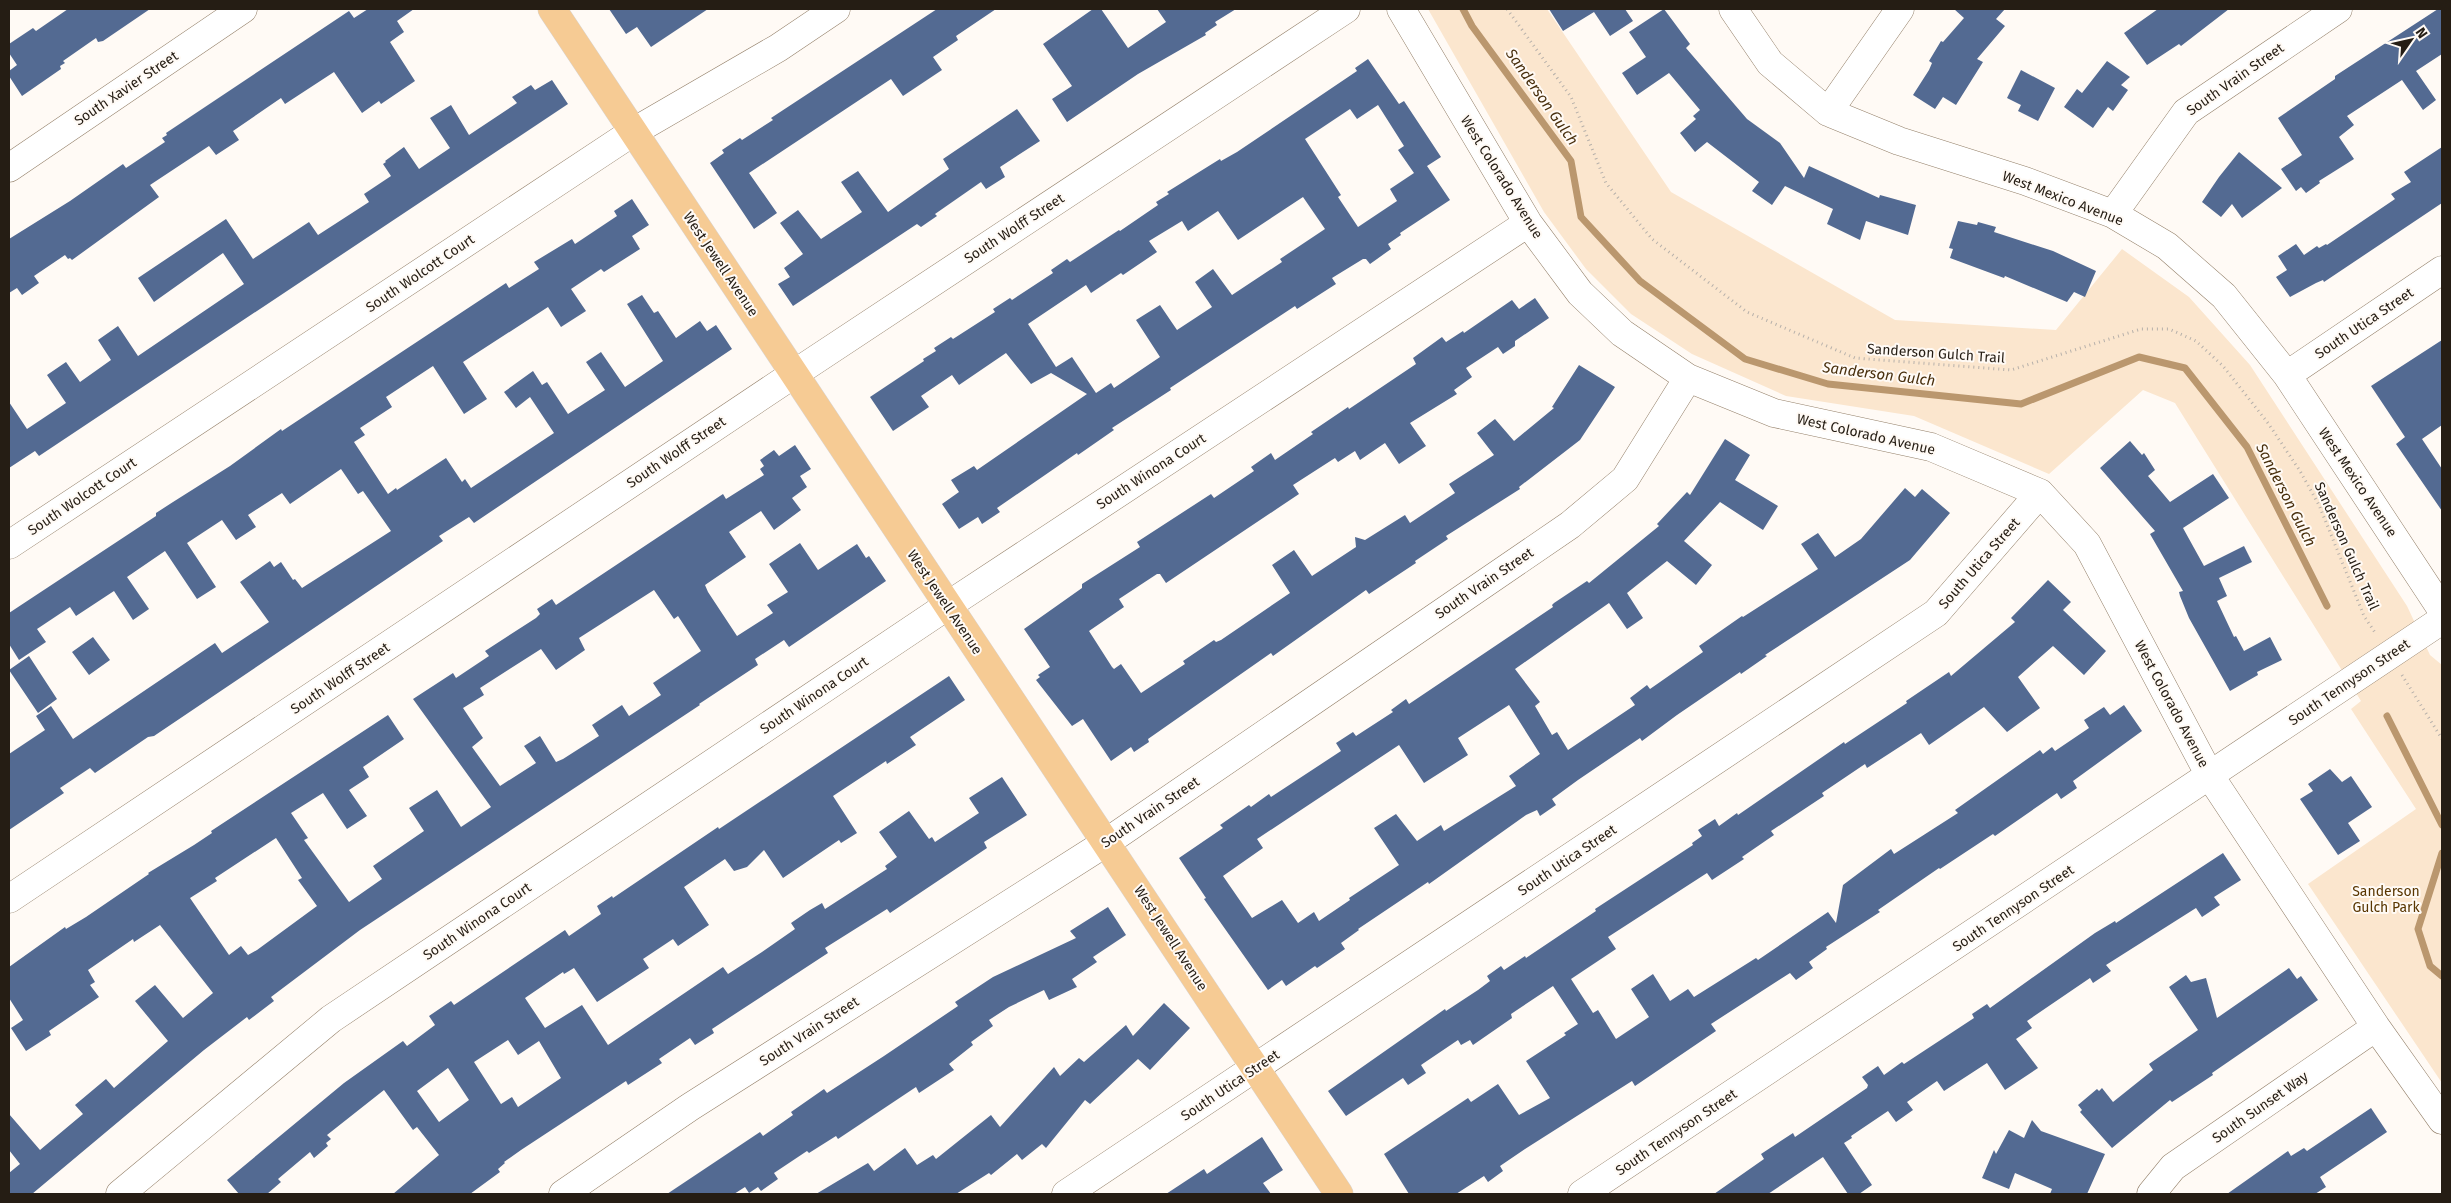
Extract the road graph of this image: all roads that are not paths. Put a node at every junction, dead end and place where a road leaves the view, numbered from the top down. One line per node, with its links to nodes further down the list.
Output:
1 (243, 9): 11 (street, South Xavier Street)
2 (552, 9): 10 (main road, West Jewell Avenue)
3 (836, 9): 10 (street, South Wolcott Court)
4 (1346, 9): 15 (street, South Wolff Street)
5 (1401, 9): 13 (street, West Colorado Avenue)
6 (1733, 9): 9 (street, West Mexico Avenue)
7 (1900, 9): 9 (street)
8 (2338, 9): 12 (street, South Vrain Street)
9 (1828, 112): 12 (street, West Mexico Avenue)
10 (633, 132): 15 (main road, West Jewell Avenue); 19 (street, South Wolcott Court)
11 (9, 168)
12 (2113, 214): 16 (street, West Mexico Avenue)
13 (1528, 223): 17 (street, West Colorado Avenue); 20 (street, South Winona Court)
14 (2442, 270): 16 (street, South Utica Street)
15 (794, 374): 20 (main road, West Jewell Avenue); 25 (street, South Wolff Street)
16 (2287, 375): 21 (street, West Mexico Avenue)
17 (1688, 378): 18 (street, West Colorado Avenue); 24 (street, South Vrain Street)
18 (2040, 493): 23 (street, West Colorado Avenue); 27 (street, South Utica Street)
19 (9, 545)
20 (947, 606): 24 (main road, West Jewell Avenue); 29 (street, South Winona Court)
21 (2442, 610)
22 (2442, 620): 23 (street, South Tennyson Street)
23 (2210, 776): 26 (street, West Colorado Avenue); 33 (street, South Tennyson Street)
24 (1107, 842): 27 (main road, West Jewell Avenue); 30 (street, South Vrain Street)
25 (9, 899)
26 (2376, 1027): 28 (street, West Colorado Avenue); 34 (street, South Sunset Way)
27 (1256, 1068): 31 (street, South Utica Street); 32 (main road, West Jewell Avenue)
28 (2442, 1120)
29 (120, 1194)
30 (563, 1194)
31 (1066, 1194)
32 (1339, 1194)
33 (1582, 1194)
34 (2151, 1194)

